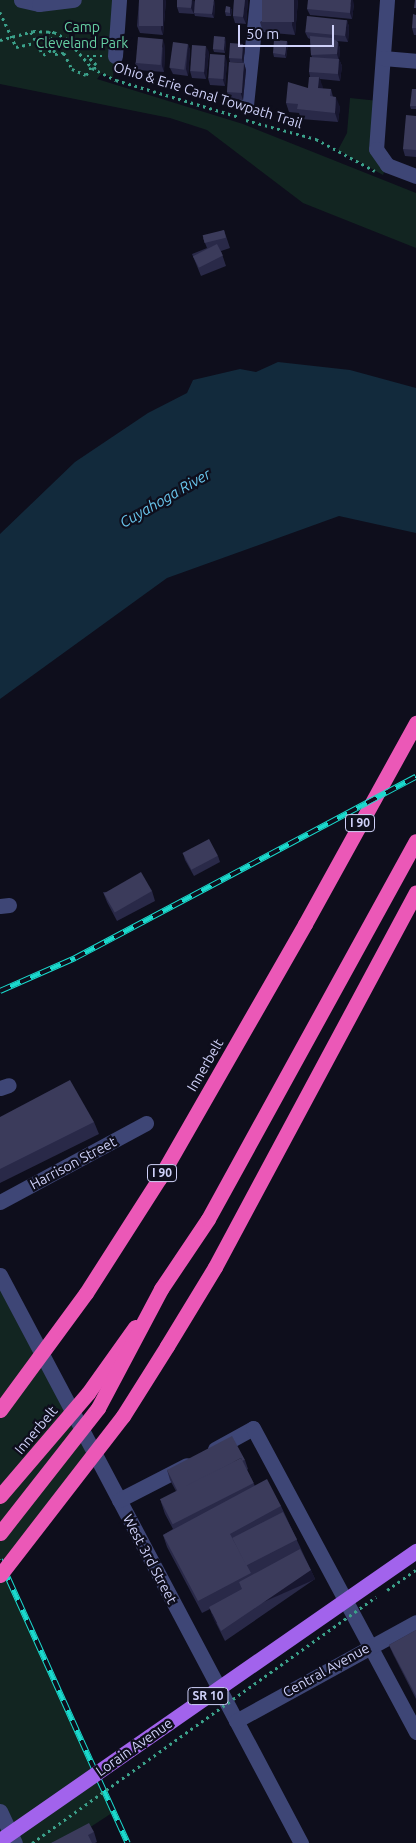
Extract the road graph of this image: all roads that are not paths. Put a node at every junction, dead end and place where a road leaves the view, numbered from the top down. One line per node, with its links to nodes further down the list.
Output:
1 (21, 0): 2 (street)
2 (74, 0)
3 (119, 0): 6 (street)
4 (257, 0): 9 (street)
5 (387, 0): 7 (street)
6 (112, 54)
7 (383, 58): 8 (street); 10 (street)
8 (416, 61)
9 (246, 106)
10 (416, 176)
11 (416, 711): 12 (highway, Innerbelt)
12 (414, 727): 19 (highway, Innerbelt / I 90, bridge)
13 (416, 841): 18 (highway, Innerbelt)
14 (416, 892): 24 (highway, bridge)
15 (146, 1123): 16 (street, Harrison Street)
16 (0, 1202)
17 (0, 1275): 21 (street, West 3rd Street)
18 (161, 1289): 20 (highway, Innerbelt, bridge); 22 (highway, bridge)
19 (0, 1410)
20 (0, 1496)
21 (119, 1500): 26 (street); 27 (street, West 3rd Street)
22 (0, 1533)
23 (416, 1551): 30 (main road, Lorain Avenue / SR 10, bridge)
24 (0, 1575)
25 (416, 1622): 26 (street, Central Avenue)
26 (371, 1645): 27 (street, Central Avenue); 28 (street)
27 (236, 1721): 32 (street, West 3rd Street)
28 (416, 1732)
29 (0, 1811): 31 (street)
30 (0, 1840)
31 (15, 1843)
32 (301, 1843)

